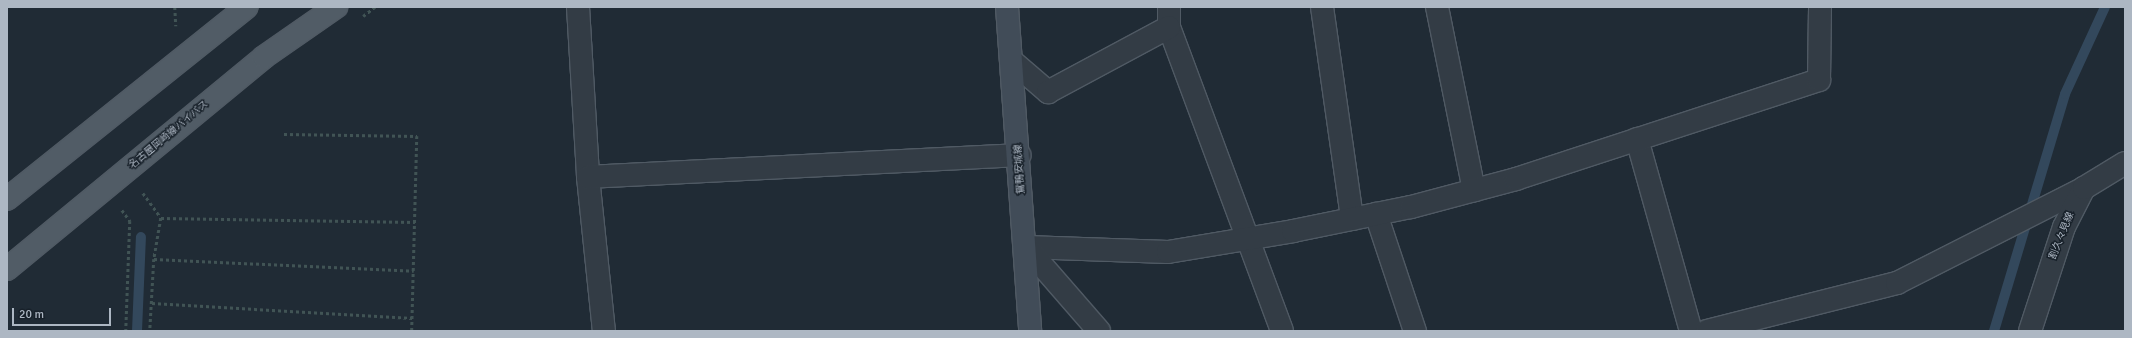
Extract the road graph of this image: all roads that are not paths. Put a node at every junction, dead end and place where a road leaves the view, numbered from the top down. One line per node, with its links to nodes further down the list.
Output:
1 (247, 7): 16 (main road)
2 (336, 7): 21 (main road, 名古屋岡崎線バイパス)
3 (578, 7): 13 (street)
4 (1007, 7): 9 (main road, 鴛鴨安城線)
5 (1322, 7): 18 (street)
6 (1437, 7): 15 (street)
7 (1820, 7): 10 (street)
8 (1169, 17): 9 (street); 19 (street)
9 (1012, 61): 11 (main road, 鴛鴨安城線)
10 (1637, 139): 15 (street); 27 (street)
11 (1019, 156): 13 (street); 20 (main road, 鴛鴨安城線)
12 (2125, 163): 14 (street)
13 (588, 177): 22 (street)
14 (2084, 188): 28 (street); 29 (street, 割久々見線)
15 (1474, 190): 17 (street)
16 (7, 199)
17 (1376, 214): 18 (street); 26 (street)
18 (1352, 219): 19 (street)
19 (1247, 239): 20 (street); 25 (street)
20 (1026, 247): 23 (main road, 鴛鴨安城線); 24 (street)
21 (7, 269)
22 (604, 331)
23 (1030, 331)
24 (1098, 331)
25 (1282, 331)
26 (1415, 331)
27 (1691, 331)
28 (1707, 331)
29 (2030, 331)

